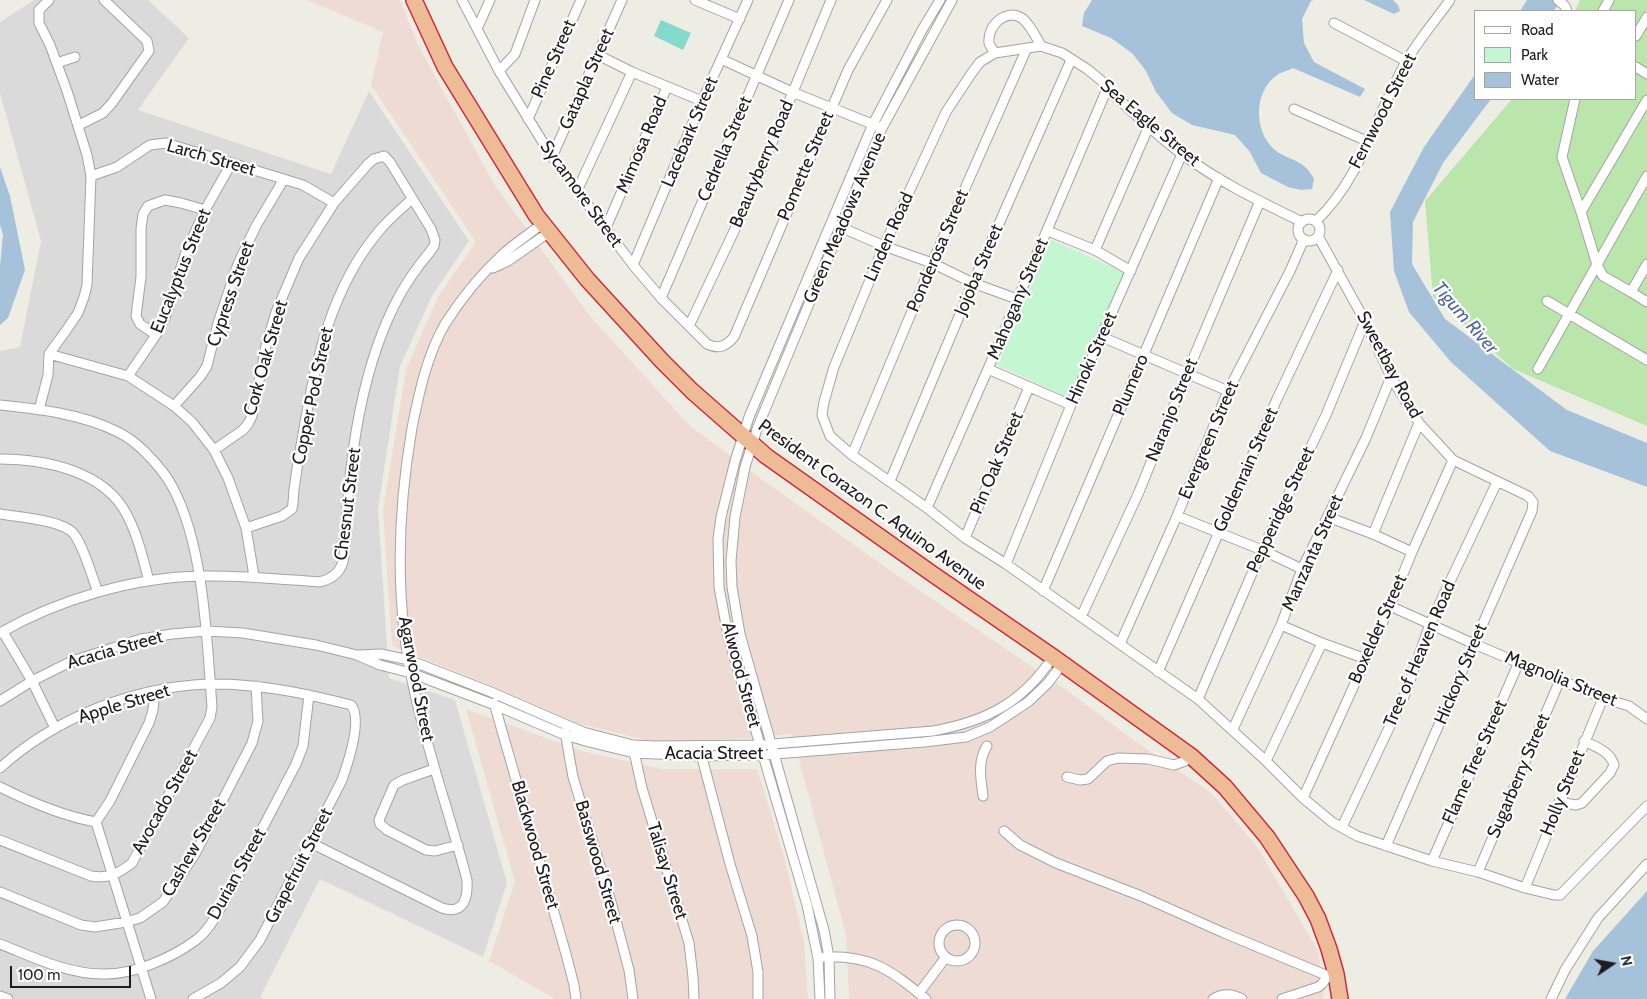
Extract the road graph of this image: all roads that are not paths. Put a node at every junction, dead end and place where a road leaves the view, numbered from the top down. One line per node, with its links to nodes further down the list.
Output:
1 (50, 0): 33 (street)
2 (104, 0): 47 (street)
3 (414, 0): 68 (highway, President Corazon C. Aquino Avenue)
4 (462, 0): 23 (street, Sycamore Street)
5 (490, 0): 23 (street)
6 (535, 0): 34 (street)
7 (581, 0): 45 (street, Pine Street)
8 (622, 0): 28 (street, Gatapla Street)
9 (695, 0): 18 (street)
10 (748, 0): 21 (street, Lacebark Street)
11 (789, 0): 36 (street, Cedrella Street)
12 (831, 0): 39 (street, Beautyberry Road)
13 (887, 0): 43 (street, Pomette Street)
14 (940, 0): 46 (street, Green Meadows Avenue)
15 (952, 0): 49 (street, Green Meadows Avenue)
16 (1450, 0): 32 (street, Fernwood Street)
17 (1558, 0): 19 (street)
18 (706, 2): 21 (street)
19 (1566, 10)
20 (1647, 17): 24 (street)
21 (740, 19): 30 (street, Lacebark Street)
22 (1334, 23): 32 (street)
23 (477, 29): 34 (street, Sycamore Street)
24 (1637, 34)
25 (1041, 46): 26 (street, Sea Eagle Street); 27 (street); 31 (street, Sea Eagle Street)
26 (1026, 48): 27 (street, Sea Eagle Street); 75 (street, Ponderosa Street)
27 (995, 53): 73 (street, Linden Road)
28 (598, 55): 35 (street); 52 (street, Gatapla Street)
29 (75, 57): 33 (street)
30 (721, 58): 36 (street); 42 (street, Lacebark Street)
31 (1071, 60): 38 (street, Sea Eagle Street); 81 (street, Jojoba Street)
32 (1406, 61): 50 (street, Fernwood Street)
33 (57, 63): 47 (street)
34 (499, 71): 45 (street, Sycamore Street)
35 (632, 72): 37 (street); 58 (street)
36 (757, 75): 39 (street); 83 (street, Cedrella Street)
37 (667, 87): 42 (street); 69 (street, Mimosa Road)
38 (1107, 89): 48 (street, Sea Eagle Street); 70 (street, Mahogany Street)
39 (792, 92): 43 (street); 89 (street, Beautyberry Road)
40 (1575, 100): 63 (street)
41 (1647, 100): 63 (street)
42 (702, 101): 77 (street, Lacebark Street)
43 (831, 108): 46 (street); 91 (street, Pomette Street)
44 (1294, 108): 50 (street)
45 (528, 119): 52 (street, Sycamore Street)
46 (873, 124): 49 (street); 65 (street, Green Meadows Avenue)
47 (79, 125): 54 (street)
48 (1149, 126): 51 (street, Sea Eagle Street); 74 (street)
49 (882, 128): 67 (street, Green Meadows Avenue)
50 (1369, 142): 64 (street, Fernwood Street)
51 (1182, 154): 56 (street, Sea Eagle Street); 79 (street, Hinoki Street)
52 (552, 157): 58 (street, Sycamore Street)
53 (231, 164): 54 (street, Larch Street); 57 (street, Larch Street); 62 (street, Eucalyptus Street)
54 (90, 176): 93 (street)
55 (1647, 176): 78 (street)
56 (1219, 178): 60 (street, Sea Eagle Street); 94 (street, Plumero)
57 (284, 179): 61 (street, Larch Street); 105 (street, Cypress Street)
58 (577, 191): 69 (street, Sycamore Street)
59 (412, 199): 61 (street, Cork Oak Street); 120 (street, Copper Pod Street); 129 (street, Chesnut Street)
60 (1260, 201): 66 (street, Sea Eagle Street); 98 (street, Naranjo Street)
61 (334, 203): 109 (street, Cork Oak Street)
62 (205, 210): 90 (street, Eucalyptus Street); 90 (street)
63 (1581, 212): 78 (street)
64 (1316, 221): 66 (street); 71 (street)
65 (831, 222): 67 (street); 108 (street, Green Meadows Avenue)
66 (1302, 222): 72 (street)
67 (842, 227): 73 (street); 108 (street, Green Meadows Avenue)
68 (545, 228): 108 (highway, President Corazon C. Aquino Avenue); 144 (street, Agarwood Street)
69 (605, 230): 77 (street, Sycamore Street)
70 (1048, 231): 74 (street); 84 (street, Mahogany Street)
71 (1318, 236): 72 (street); 80 (street, Sweetbay Road)
72 (1304, 239): 102 (street, Evergreen Street)
73 (884, 246): 75 (street); 110 (street, Linden Road)
74 (1095, 250): 79 (street)
75 (932, 263): 81 (street); 110 (street, Ponderosa Street)
76 (1647, 264): 82 (street)
77 (633, 265): 83 (street, Sycamore Street)
78 (1597, 265): 82 (street); 87 (street)
79 (1131, 270): 92 (street, Hinoki Street)
80 (1338, 270): 88 (street, Sweetbay Road); 121 (street, Goldenrain Street)
81 (973, 282): 84 (street); 113 (street, Jojoba Street)
82 (1631, 292): 86 (street)
83 (661, 298): 89 (street, Sycamore Street)
84 (1018, 299): 96 (street, Mahogany Street)
85 (1547, 302): 87 (street)
86 (1647, 302)
87 (1570, 314): 95 (street); 97 (street)
88 (1366, 321): 100 (street, Sweetbay Road); 124 (street, Pepperidge Street)
89 (689, 326): 91 (street, Sycamore Street)
90 (156, 335): 99 (street, Eucalyptus Street)
91 (734, 337)
92 (1102, 337): 94 (street); 104 (street, Hinoki Street)
93 (49, 354): 99 (street); 106 (street)
94 (1144, 356): 98 (street); 131 (street, Plumero)
95 (1647, 360)
96 (988, 369): 101 (street); 116 (street, Mahogany Street)
97 (1538, 369)
98 (1187, 373): 102 (street); 134 (street, Naranjo Street)
99 (128, 376): 105 (street)
100 (1392, 377): 107 (street, Sweetbay Road); 119 (street, Manzanta Street)
101 (1029, 387): 104 (street); 123 (street, Pin Oak Street)
102 (1228, 391): 118 (street, Evergreen Street)
103 (0, 405): 106 (street, Avocado Street)
104 (1071, 405): 126 (street, Hinoki Street)
105 (174, 406): 109 (street)
106 (39, 410): 128 (street, Avocado Street)
107 (1419, 423): 112 (street, Sweetbay Road); 122 (street)
108 (747, 439): 145 (highway, President Corazon C. Aquino Avenue); 167 (street, Alwood Street); 169 (street, Alwood Street)
109 (214, 450): 120 (street)
110 (852, 456): 113 (street)
111 (0, 459): 130 (street)
112 (1453, 460): 114 (street, Sweetbay Road); 125 (street, Boxelder Street)
113 (890, 481): 116 (street)
114 (1497, 482): 115 (street, Sweetbay Road); 135 (street, Tree of Heaven Road)
115 (1533, 502): 141 (street, Hickory Street)
116 (927, 508): 123 (street)
117 (0, 514): 132 (street)
118 (1177, 516): 121 (street); 140 (street, Evergreen Street)
119 (1328, 517): 122 (street); 127 (street, Manzanta Street)
120 (246, 528): 129 (street)
121 (1218, 534): 124 (street); 147 (street, Goldenrain Street)
122 (1373, 534): 125 (street)
123 (966, 538): 126 (street)
124 (1262, 550): 127 (street); 157 (street, Pepperidge Street)
125 (1412, 552): 133 (street, Boxelder Street)
126 (1006, 564): 131 (street)
127 (1302, 569): 136 (street, Manzanta Street)
128 (199, 576): 129 (street, Chesnut Street); 130 (street, Chesnut Street); 137 (street, Avocado Street)
129 (254, 576)
130 (149, 581): 132 (street, Chesnut Street)
131 (1043, 591): 134 (street)
132 (98, 592): 138 (street, Chesnut Street)
133 (1390, 606): 135 (street, Magnolia Street); 143 (street, Boxelder Street)
134 (1081, 617): 140 (street)
135 (1430, 624): 141 (street, Magnolia Street); 186 (street, Tree of Heaven Road)
136 (1281, 625): 139 (street); 164 (street, Manzanta Street)
137 (206, 631): 142 (street, Acacia Street); 150 (street, Acacia Street); 151 (street, Avocado Street)
138 (1, 633): 150 (street)
139 (1322, 643): 143 (street); 176 (street)
140 (1120, 644): 147 (street)
141 (1474, 644): 146 (street, Magnolia Street); 191 (street, Hickory Street)
142 (357, 655): 144 (street, Acacia Street); 148 (street, Acacia Street)
143 (1366, 659): 182 (street, Boxelder Street)
144 (409, 660): 148 (street, Agarwood Street); 154 (street, Acacia Street)
145 (1058, 661): 167 (street, Acacia Street); 172 (street, Acacia Street); 175 (highway, President Corazon C. Aquino Avenue)
146 (1519, 662): 149 (street, Magnolia Street); 192 (street, Flame Tree Street)
147 (1158, 672): 157 (street)
148 (411, 673): 160 (street, Acacia Street); 178 (street, Agarwood Street)
149 (1560, 680): 156 (street, Magnolia Street); 194 (street, Sugarberry Street)
150 (32, 681): 158 (street, Acacia Street); 163 (street)
151 (210, 684): 152 (street, Apple Street); 153 (street, Apple Street); 195 (street, Avocado Street)
152 (256, 686): 155 (street, Apple Street); 198 (street, Cashew Street)
153 (155, 692): 163 (street, Apple Street); 185 (street)
154 (491, 692): 160 (street, Blackwood Street); 162 (street, Acacia Street)
155 (309, 695): 159 (street, Apple Street); 203 (street, Durian Street)
156 (1602, 698): 161 (street, Magnolia Street); 166 (street, Holly Street)
157 (1198, 699): 164 (street)
158 (0, 701)
159 (351, 705): 189 (street, Grapefruit Street)
160 (495, 705): 165 (street, Acacia Street); 210 (street, Blackwood Street)
161 (1647, 719)
162 (566, 724): 165 (street, Basswood Street); 171 (street, Acacia Street)
163 (55, 728): 177 (street, Apple Street)
164 (1233, 729): 176 (street)
165 (565, 735): 171 (street, Acacia Street); 211 (street, Basswood Street)
166 (1584, 741): 183 (street, Holly Street); 183 (street)
167 (771, 744): 169 (street, Acacia Street); 172 (street, Alwood Street)
168 (699, 745): 169 (street, Acacia Street); 171 (street, Acacia Street); 174 (street)
169 (760, 745): 173 (street, Alwood Street)
170 (987, 746): 181 (street)
171 (633, 749): 174 (street, Acacia Street); 212 (street, Talisay Street)
172 (774, 754): 173 (street, Acacia Street); 200 (street, Alwood Street)
173 (763, 755): 174 (street, Acacia Street); 202 (street, Alwood Street)
174 (701, 756): 213 (street)
175 (1191, 756): 179 (street); 204 (highway, President Corazon C. Aquino Avenue)
176 (1266, 761): 182 (street)
177 (0, 768)
178 (434, 769): 190 (street, Agarwood Street); 190 (street)
179 (1067, 777)
180 (0, 787): 185 (street)
181 (983, 796)
182 (1303, 798): 186 (street)
183 (1559, 802): 196 (street, Holly Street)
184 (1647, 806): 196 (street)
185 (96, 822): 195 (street)
186 (1342, 827): 191 (street)
187 (1004, 831): 204 (street)
188 (0, 840): 195 (street)
189 (311, 843): 190 (street, Agarwood Street); 209 (street, Grapefruit Street)
190 (458, 845)
191 (1386, 846): 192 (street)
192 (1432, 861): 194 (street)
193 (1647, 864): 220 (street)
194 (1478, 872): 196 (street)
195 (112, 876): 198 (street)
196 (1525, 888)
197 (0, 892): 198 (street, Cashew Street)
198 (126, 922): 203 (street)
199 (0, 944): 203 (street, Durian Street)
200 (829, 957): 202 (street); 206 (street); 215 (street, Alwood Street)
201 (946, 957): 201 (street); 206 (street)
202 (818, 958): 214 (street, Alwood Street)
203 (140, 968): 208 (street)
204 (1332, 975): 218 (street); 219 (highway, President Corazon C. Aquino Avenue)
205 (0, 996): 207 (street)
206 (923, 996)
207 (8, 999)
208 (150, 999)
209 (194, 999)
210 (576, 999)
211 (633, 999)
212 (694, 999)
213 (758, 999)
214 (820, 999)
215 (830, 999)
216 (1213, 999): 217 (street)
217 (1242, 999)
218 (1282, 999)
219 (1340, 999)
220 (1551, 999)

